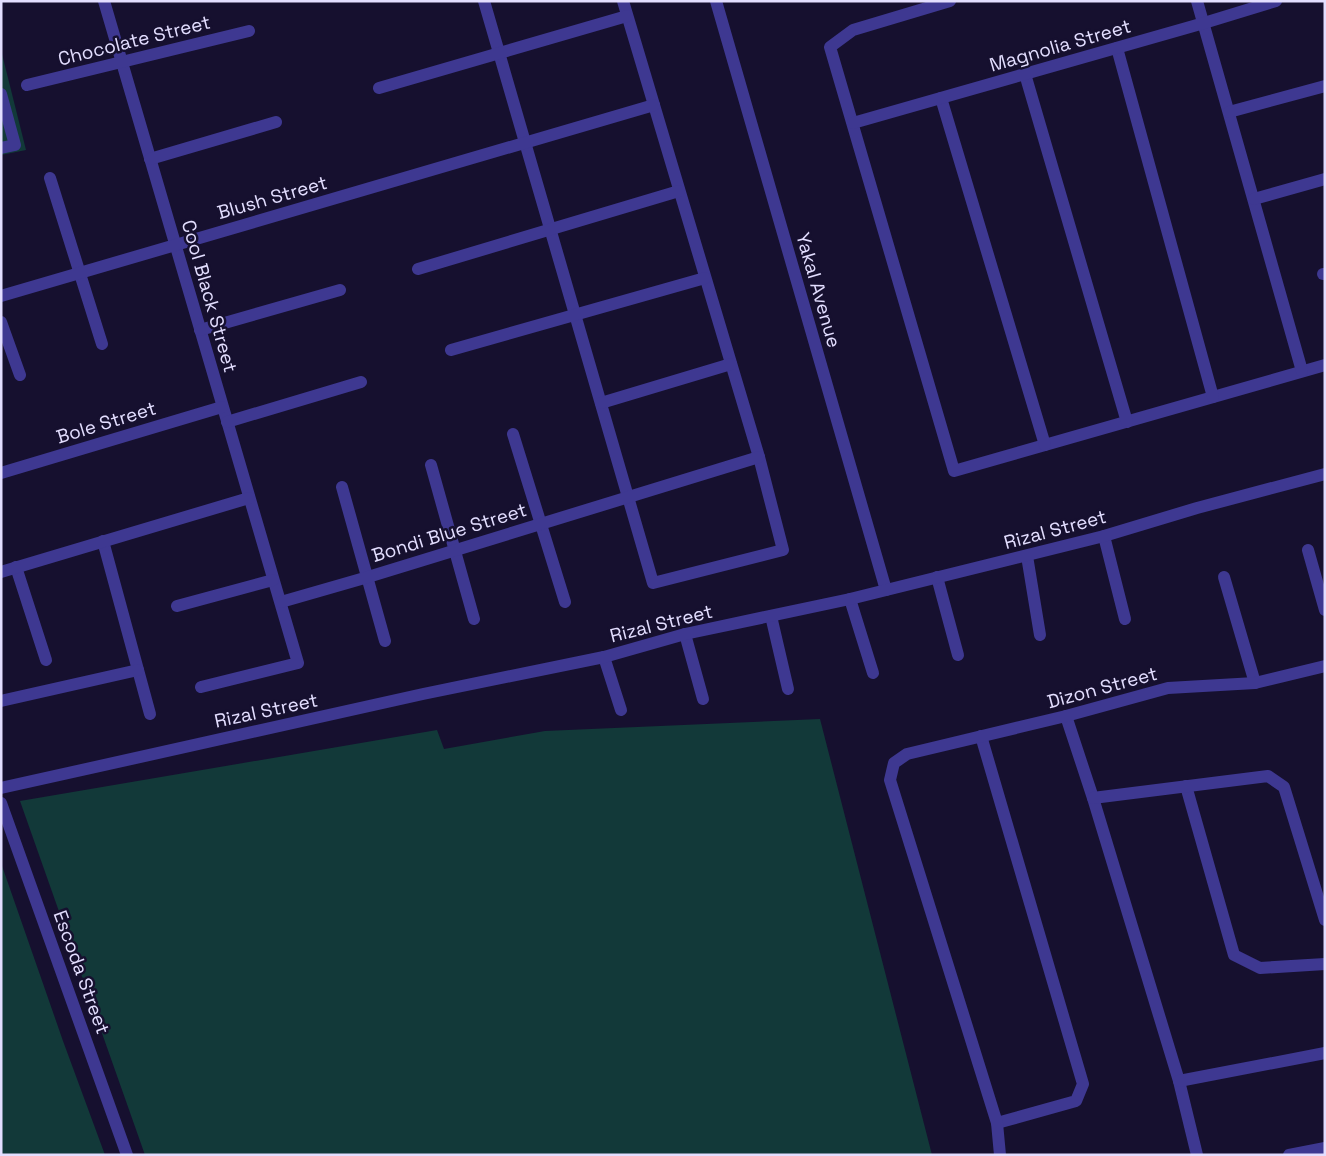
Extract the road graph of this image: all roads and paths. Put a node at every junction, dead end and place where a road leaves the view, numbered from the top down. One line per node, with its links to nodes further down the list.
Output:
1 (104, 1): 13 (street, Cool Black Street)
2 (484, 1): 12 (street)
3 (623, 1): 8 (street)
4 (716, 1): 74 (street, Yakal Avenue)
5 (950, 1): 23 (street)
6 (1197, 1): 9 (street)
7 (1276, 1): 9 (street, Magnolia Street)
8 (627, 16): 12 (street); 20 (street)
9 (1204, 24): 11 (street, Magnolia Street); 21 (street)
10 (249, 31): 13 (street, Chocolate Street)
11 (1117, 48): 14 (street, Magnolia Street); 48 (street)
12 (499, 54): 17 (street); 24 (street)
13 (122, 62): 15 (street, Chocolate Street); 26 (street, Cool Black Street)
14 (1025, 74): 19 (street, Magnolia Street); 52 (street)
15 (27, 85)
16 (1325, 86): 21 (street)
17 (379, 88)
18 (1, 94): 25 (street)
19 (941, 98): 23 (street, Magnolia Street); 54 (street)
20 (654, 105): 24 (street, Blush Street); 29 (street)
21 (1229, 112): 30 (street)
22 (276, 122): 26 (street)
23 (853, 123): 54 (street)
24 (525, 143): 31 (street); 32 (street, Blush Street)
25 (1, 148)
26 (150, 159): 32 (street, Cool Black Street)
27 (50, 178): 34 (street)
28 (1325, 179): 30 (street)
29 (679, 191): 31 (street); 35 (street)
30 (1254, 199): 45 (street)
31 (551, 229): 33 (street); 38 (street)
32 (176, 245): 34 (street, Blush Street); 40 (street, Cool Black Street)
33 (418, 269)
34 (80, 273): 37 (street, Blush Street); 41 (street)
35 (705, 278): 38 (street); 43 (street)
36 (340, 290): 40 (street)
37 (1, 296)
38 (575, 315): 42 (street); 49 (street)
39 (1, 322): 46 (street)
40 (200, 330): 50 (street, Cool Black Street)
41 (102, 344)
42 (452, 350)
43 (731, 364): 49 (street); 55 (street)
44 (1325, 365): 45 (street)
45 (1302, 371): 48 (street)
46 (20, 375)
47 (361, 382): 51 (street)
48 (1213, 397): 52 (street)
49 (601, 403): 60 (street)
50 (222, 406): 51 (street, Cool Black Street); 57 (street, Bole Street)
51 (227, 422): 61 (street, Cool Black Street)
52 (1127, 422): 54 (street)
53 (513, 434): 62 (street)
54 (1045, 445)
55 (759, 457): 60 (street, Bondi Blue Street); 60 (street)
56 (431, 465): 65 (street)
57 (1, 473)
58 (1325, 474): 63 (street, Rizal Street)
59 (342, 487): 70 (street)
60 (628, 497): 62 (street, Bondi Blue Street)
61 (249, 498): 64 (street); 73 (street, Cool Black Street)
62 (541, 523): 65 (street, Bondi Blue Street); 77 (street)
63 (1104, 536): 67 (street, Rizal Street); 82 (street)
64 (103, 541): 68 (street); 90 (street)
65 (455, 549): 70 (street, Bondi Blue Street); 81 (street)
66 (1308, 550): 79 (street)
67 (1026, 556): 71 (street, Rizal Street); 84 (street)
68 (16, 567): 69 (street); 88 (street)
69 (1, 572)
70 (368, 577): 76 (street, Bondi Blue Street); 85 (street)
71 (937, 577): 74 (street, Rizal Street); 86 (street)
72 (1224, 577): 92 (street)
73 (273, 580): 76 (street, Cool Black Street); 78 (street)
74 (886, 590): 75 (street, Rizal Street)
75 (850, 599): 80 (street, Rizal Street); 91 (street)
76 (281, 602): 93 (street, Cool Black Street)
77 (565, 602)
78 (176, 606)
79 (1325, 610)
80 (772, 616): 83 (street, Rizal Street); 94 (street)
81 (474, 619)
82 (1125, 619)
83 (685, 634): 87 (street, Rizal Street); 95 (street)
84 (1040, 635)
85 (385, 641)
86 (958, 655)
87 (604, 657): 97 (street); 102 (street, Rizal Street)
88 (46, 660)
89 (1325, 666): 92 (street, Dizon Street)
90 (138, 670): 96 (street); 98 (street)
91 (874, 673)
92 (1255, 683): 99 (street, Dizon Street)
93 (201, 687)
94 (788, 689)
95 (703, 699)
96 (1, 701)
97 (621, 710)
98 (150, 714)
99 (1066, 716): 100 (street, Dizon Street); 103 (street)
100 (981, 736): 109 (street); 109 (street, Dizon Street)
101 (1186, 786): 103 (street); 105 (street); 106 (street)
102 (1, 788)
103 (1093, 798): 108 (street)
104 (1, 803): 111 (street, Escoda Street)
105 (1325, 920)
106 (1325, 964)
107 (1325, 1052): 108 (street)
108 (1180, 1081): 113 (street)
109 (997, 1123): 112 (street)
110 (1325, 1148): 114 (street)
111 (127, 1155)
112 (1000, 1155)
113 (1197, 1155)
114 (1289, 1155)

